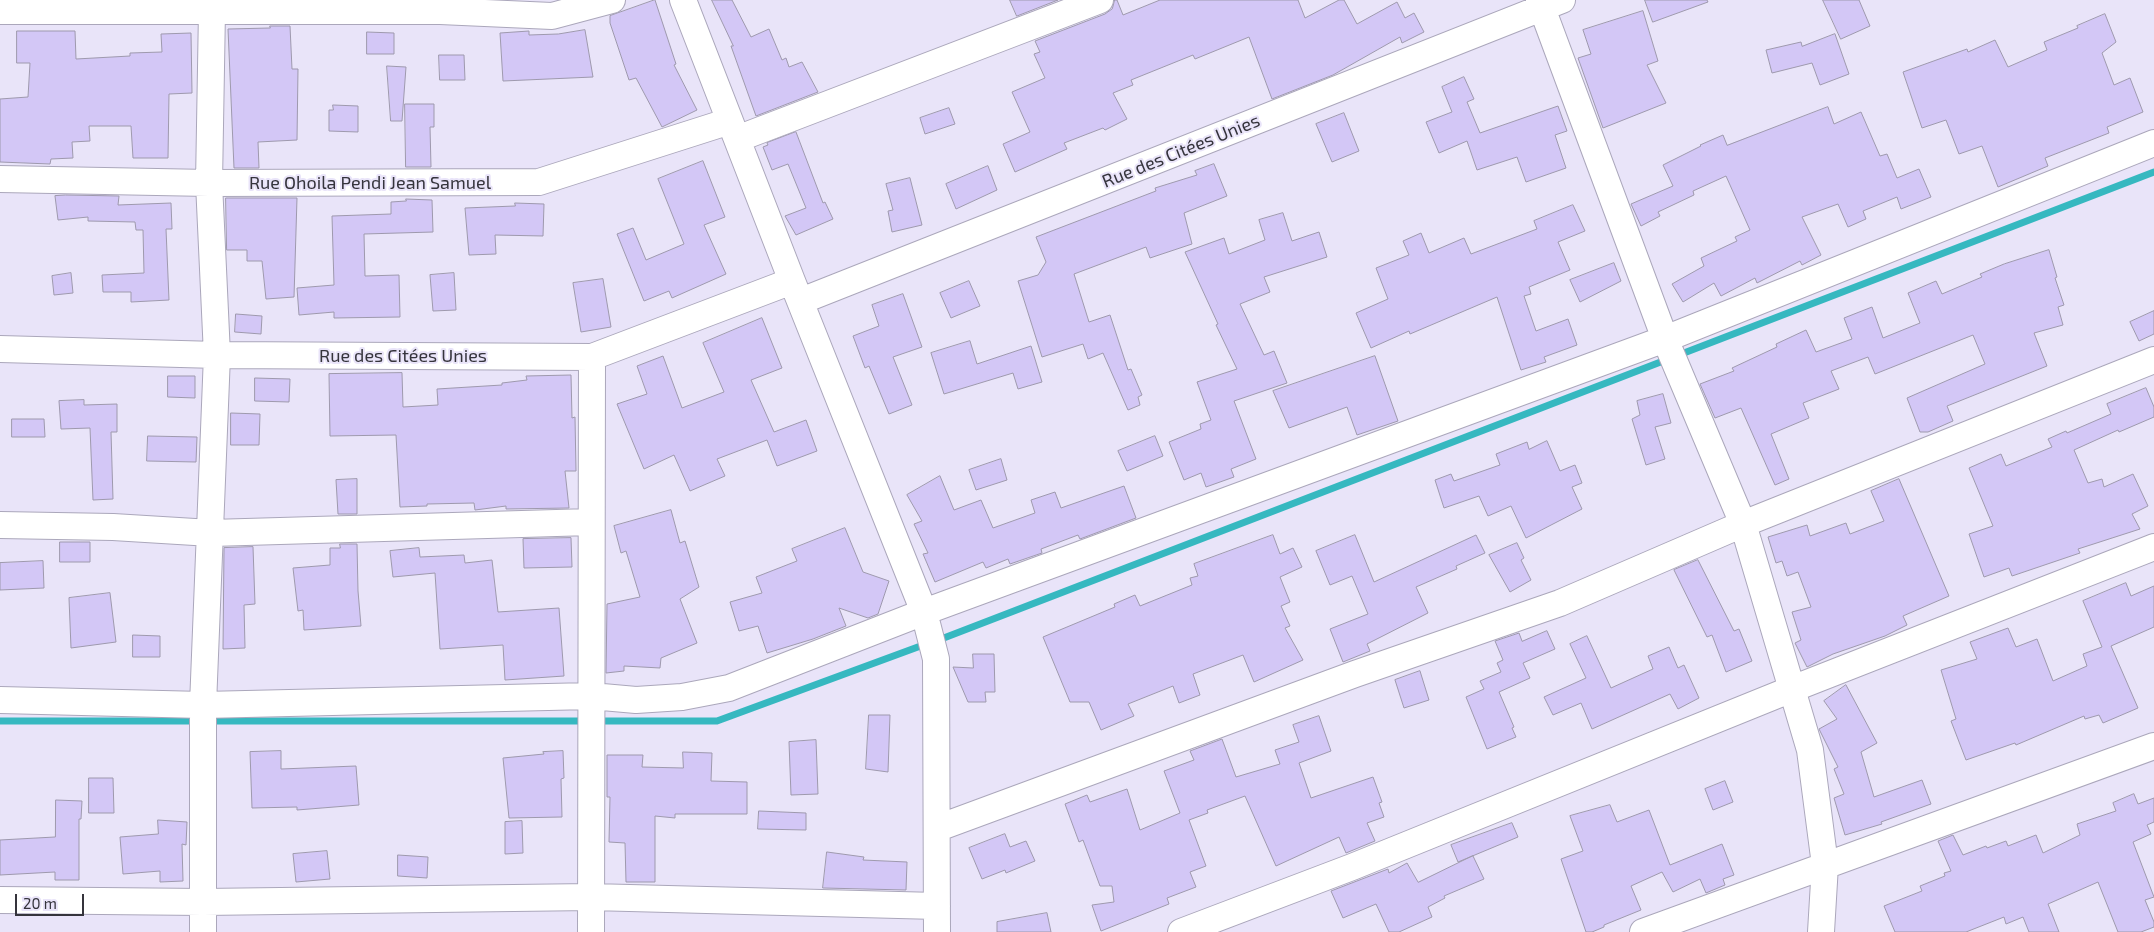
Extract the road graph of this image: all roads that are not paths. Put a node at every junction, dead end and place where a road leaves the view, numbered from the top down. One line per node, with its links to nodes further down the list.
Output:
1 (612, 0): 5 (street)
2 (683, 0): 7 (street)
3 (1100, 0): 7 (street, Rue Ohoila Pendi Jean Samuel)
4 (1547, 3): 11 (street, Rue des Citées Unies); 14 (street)
5 (211, 5): 6 (street); 10 (street)
6 (0, 11)
7 (733, 130): 10 (street, Rue Ohoila Pendi Jean Samuel); 11 (street)
8 (2154, 144): 14 (street)
9 (0, 179): 10 (street, Rue Ohoila Pendi Jean Samuel)
10 (209, 183): 13 (street)
11 (796, 291): 15 (street, Rue des Citées Unies); 22 (street)
12 (0, 349): 13 (street, Rue des Citées Unies)
13 (217, 354): 15 (street, Rue des Citées Unies); 20 (street)
14 (1671, 354): 18 (street); 22 (street)
15 (592, 357): 17 (street)
16 (2154, 360): 18 (street)
17 (591, 522): 20 (street); 25 (street)
18 (1743, 524): 23 (street); 28 (street)
19 (0, 525): 20 (street)
20 (211, 533): 26 (street)
21 (2154, 547): 23 (street)
22 (927, 623): 25 (street); 28 (street)
23 (1792, 689): 29 (street); 37 (street)
24 (0, 700): 26 (street)
25 (591, 702): 26 (street); 30 (street)
26 (203, 717): 32 (street)
27 (2154, 746): 29 (street)
28 (938, 828): 33 (street)
29 (1825, 865): 38 (street); 39 (street)
30 (591, 896): 32 (street); 33 (street); 35 (street)
31 (0, 900): 32 (street)
32 (203, 902): 34 (street)
33 (937, 906): 36 (street)
34 (203, 932)
35 (590, 932)
36 (937, 932)
37 (1181, 932)
38 (1643, 932)
39 (1821, 932)

